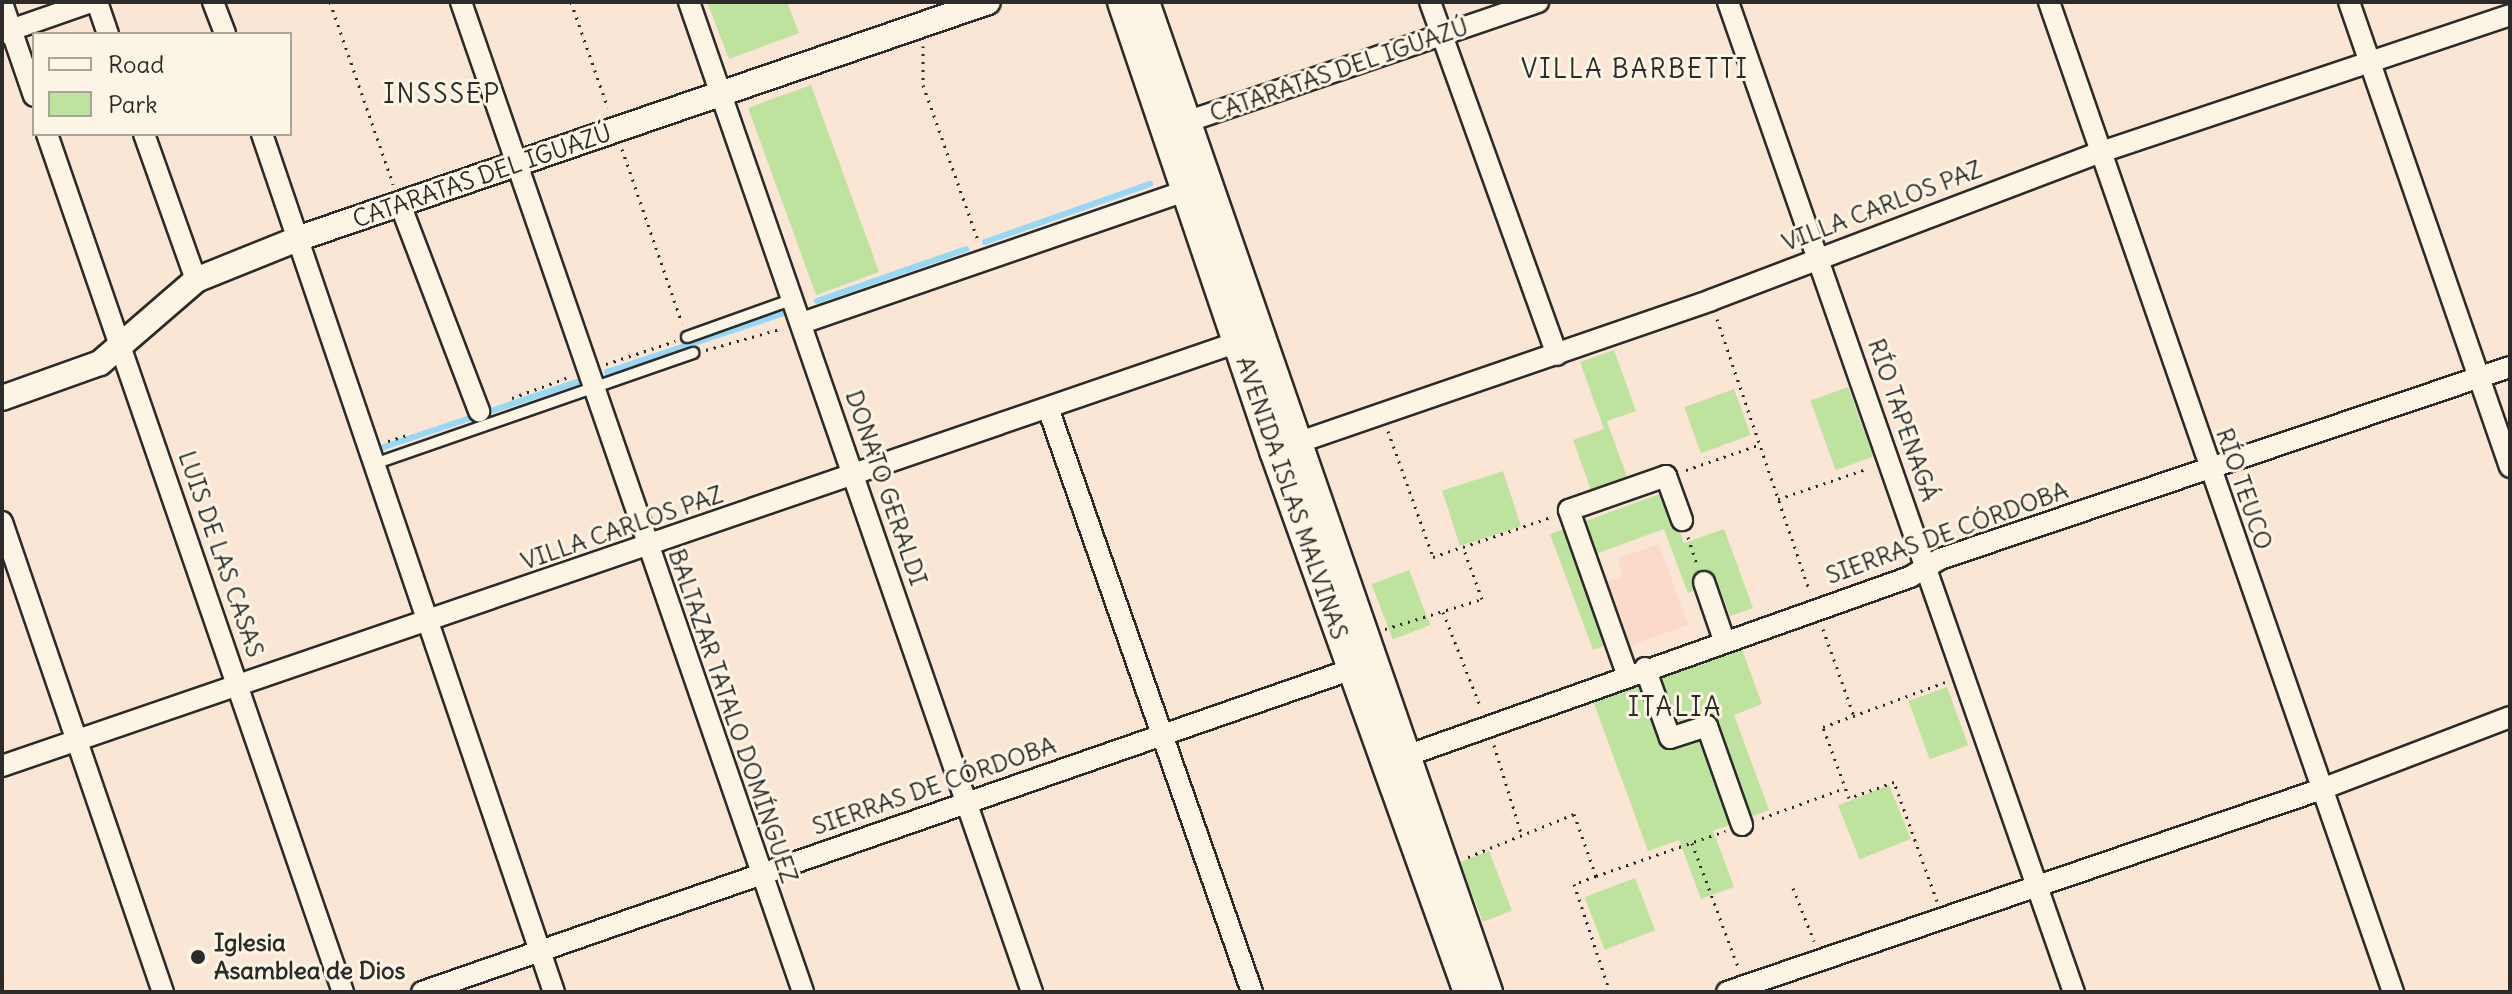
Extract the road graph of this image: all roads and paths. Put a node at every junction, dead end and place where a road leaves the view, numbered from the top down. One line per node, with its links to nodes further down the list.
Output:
1 (91, 2): 19 (street)
2 (97, 2): 20 (street)
3 (213, 2): 21 (street)
4 (330, 2): 34 (path)
5 (461, 2): 32 (street, BALTAZAR TATALO DOMÍNGUEZ)
6 (571, 2): 27 (path)
7 (689, 2): 25 (street, DONATO GERALDI)
8 (988, 2): 18 (street, CATARATAS DEL IGUAZÚ)
9 (1122, 2): 33 (main road, AVENIDA ISLAS MALVINAS)
10 (1145, 2): 26 (main road, AVENIDA ISLAS MALVINAS)
11 (1430, 2): 22 (street)
12 (1538, 2): 22 (street, CATARATAS DEL IGUAZÚ)
13 (1728, 2): 36 (street, RÍO TAPENAGÁ)
14 (2049, 2): 31 (street, RÍO TEUCO)
15 (2349, 2): 23 (street)
16 (2, 3): 19 (street)
17 (2510, 15): 23 (street, VILLA CARLOS PAZ)
18 (917, 27): 25 (street, CATARATAS DEL IGUAZÚ); 37 (path)
19 (7, 31): 24 (street)
20 (107, 32)
21 (224, 32)
22 (1442, 35): 26 (street, CATARATAS DEL IGUAZÚ); 46 (street)
23 (2372, 64): 31 (street, VILLA CARLOS PAZ); 48 (street)
24 (32, 91)
25 (721, 95): 27 (street, CATARATAS DEL IGUAZÚ); 39 (street, DONATO GERALDI)
26 (1186, 122): 33 (main road, AVENIDA ISLAS MALVINAS)
27 (616, 130): 32 (street, CATARATAS DEL IGUAZÚ); 42 (path)
28 (48, 136): 44 (street, LUIS DE LAS CASAS)
29 (145, 136): 38 (street)
30 (263, 136): 35 (street)
31 (2101, 152): 36 (street, VILLA CARLOS PAZ); 60 (street, RÍO TEUCO)
32 (518, 163): 34 (street, CATARATAS DEL IGUAZÚ); 49 (street, BALTAZAR TATALO DOMÍNGUEZ)
33 (1195, 187): 37 (street); 43 (main road, AVENIDA ISLAS MALVINAS)
34 (400, 204): 35 (street, CATARATAS DEL IGUAZÚ); 52 (street)
35 (300, 238): 38 (street, CATARATAS DEL IGUAZÚ); 57 (street)
36 (1820, 257): 40 (street, VILLA CARLOS PAZ); 58 (street, RÍO TAPENAGÁ)
37 (985, 260): 41 (street)
38 (196, 280): 44 (street, CATARATAS DEL IGUAZÚ)
39 (794, 299): 41 (street, DONATO GERALDI); 42 (lane)
40 (1711, 300): 46 (street, VILLA CARLOS PAZ); 55 (path)
41 (802, 323): 45 (path); 61 (street, DONATO GERALDI)
42 (687, 337): 49 (path)
43 (1248, 338): 51 (street, VILLA CARLOS PAZ); 56 (main road, AVENIDA ISLAS MALVINAS)
44 (120, 346): 50 (street, CATARATAS DEL IGUAZÚ); 77 (street, LUIS DE LAS CASAS)
45 (693, 353): 49 (lane)
46 (1557, 355): 53 (street, VILLA CARLOS PAZ)
47 (2510, 367): 48 (street, SIERRAS DE CÓRDOBA)
48 (2478, 378): 59 (street); 60 (street, SIERRAS DE CÓRDOBA)
49 (590, 379): 52 (path); 57 (lane); 67 (street, BALTAZAR TATALO DOMÍNGUEZ)
50 (2, 398)
51 (1048, 408): 61 (street, VILLA CARLOS PAZ); 80 (street)
52 (479, 411)
53 (1381, 413): 56 (street, VILLA CARLOS PAZ); 68 (path)
54 (425, 429): 57 (path)
55 (1758, 445): 62 (path); 63 (path)
56 (1285, 447): 74 (main road, AVENIDA ISLAS MALVINAS)
57 (373, 455): 72 (street)
58 (1888, 461): 63 (path); 69 (street, RÍO TAPENAGÁ)
59 (2510, 467)
60 (2209, 468): 69 (street, SIERRAS DE CÓRDOBA); 85 (street, RÍO TEUCO)
61 (853, 475): 67 (street, VILLA CARLOS PAZ); 86 (street, DONATO GERALDI)
62 (1666, 476): 64 (street); 65 (street)
63 (1777, 500): 71 (path)
64 (1569, 510): 68 (path); 75 (street)
65 (1682, 520): 70 (path)
66 (2, 522): 81 (street)
67 (646, 547): 72 (street, VILLA CARLOS PAZ); 90 (street, BALTAZAR TATALO DOMÍNGUEZ)
68 (1463, 547): 74 (path)
69 (1927, 566): 71 (street, SIERRAS DE CÓRDOBA); 76 (street, RÍO TAPENAGÁ)
70 (1704, 582): 73 (street)
71 (1816, 608): 73 (street, SIERRAS DE CÓRDOBA); 78 (path)
72 (426, 624): 77 (street, VILLA CARLOS PAZ); 95 (street)
73 (1724, 640): 75 (street, SIERRAS DE CÓRDOBA)
74 (1362, 656): 80 (street, SIERRAS DE CÓRDOBA); 82 (main road, AVENIDA ISLAS MALVINAS); 99 (main road, AVENIDA ISLAS MALVINAS)
75 (1636, 671): 82 (street, SIERRAS DE CÓRDOBA); 87 (street)
76 (1964, 675): 78 (path); 93 (street, RÍO TAPENAGÁ)
77 (240, 687): 81 (street, VILLA CARLOS PAZ); 101 (street, LUIS DE LAS CASAS)
78 (1854, 716): 84 (path)
79 (2510, 717): 85 (street)
80 (1163, 735): 86 (street, SIERRAS DE CÓRDOBA); 106 (street)
81 (78, 739): 83 (street, VILLA CARLOS PAZ); 100 (street)
82 (1406, 756): 89 (main road, AVENIDA ISLAS MALVINAS)
83 (2, 766)
84 (1845, 788): 87 (path); 94 (path)
85 (2319, 790): 93 (street); 109 (street, RÍO TEUCO)
86 (967, 801): 90 (street, SIERRAS DE CÓRDOBA); 105 (street, DONATO GERALDI)
87 (1742, 825): 88 (path)
88 (1692, 842): 91 (path); 98 (path)
89 (1445, 867): 91 (path); 99 (main road, AVENIDA ISLAS MALVINAS)
90 (762, 873): 95 (street, SIERRAS DE CÓRDOBA); 104 (street, BALTAZAR TATALO DOMÍNGUEZ)
91 (1596, 876): 107 (path)
92 (1793, 888): 96 (path)
93 (2038, 888): 94 (street); 108 (street, RÍO TAPENAGÁ)
94 (1943, 916): 96 (street)
95 (540, 951): 102 (street, SIERRAS DE CÓRDOBA); 103 (street)
96 (1821, 959): 97 (street)
97 (1772, 984): 98 (street)
98 (1736, 989)
99 (1479, 991)
100 (163, 992)
101 (343, 992)
102 (422, 992)
103 (554, 992)
104 (803, 992)
105 (1032, 992)
106 (1252, 992)
107 (1610, 992)
108 (2074, 992)
109 (2393, 992)

